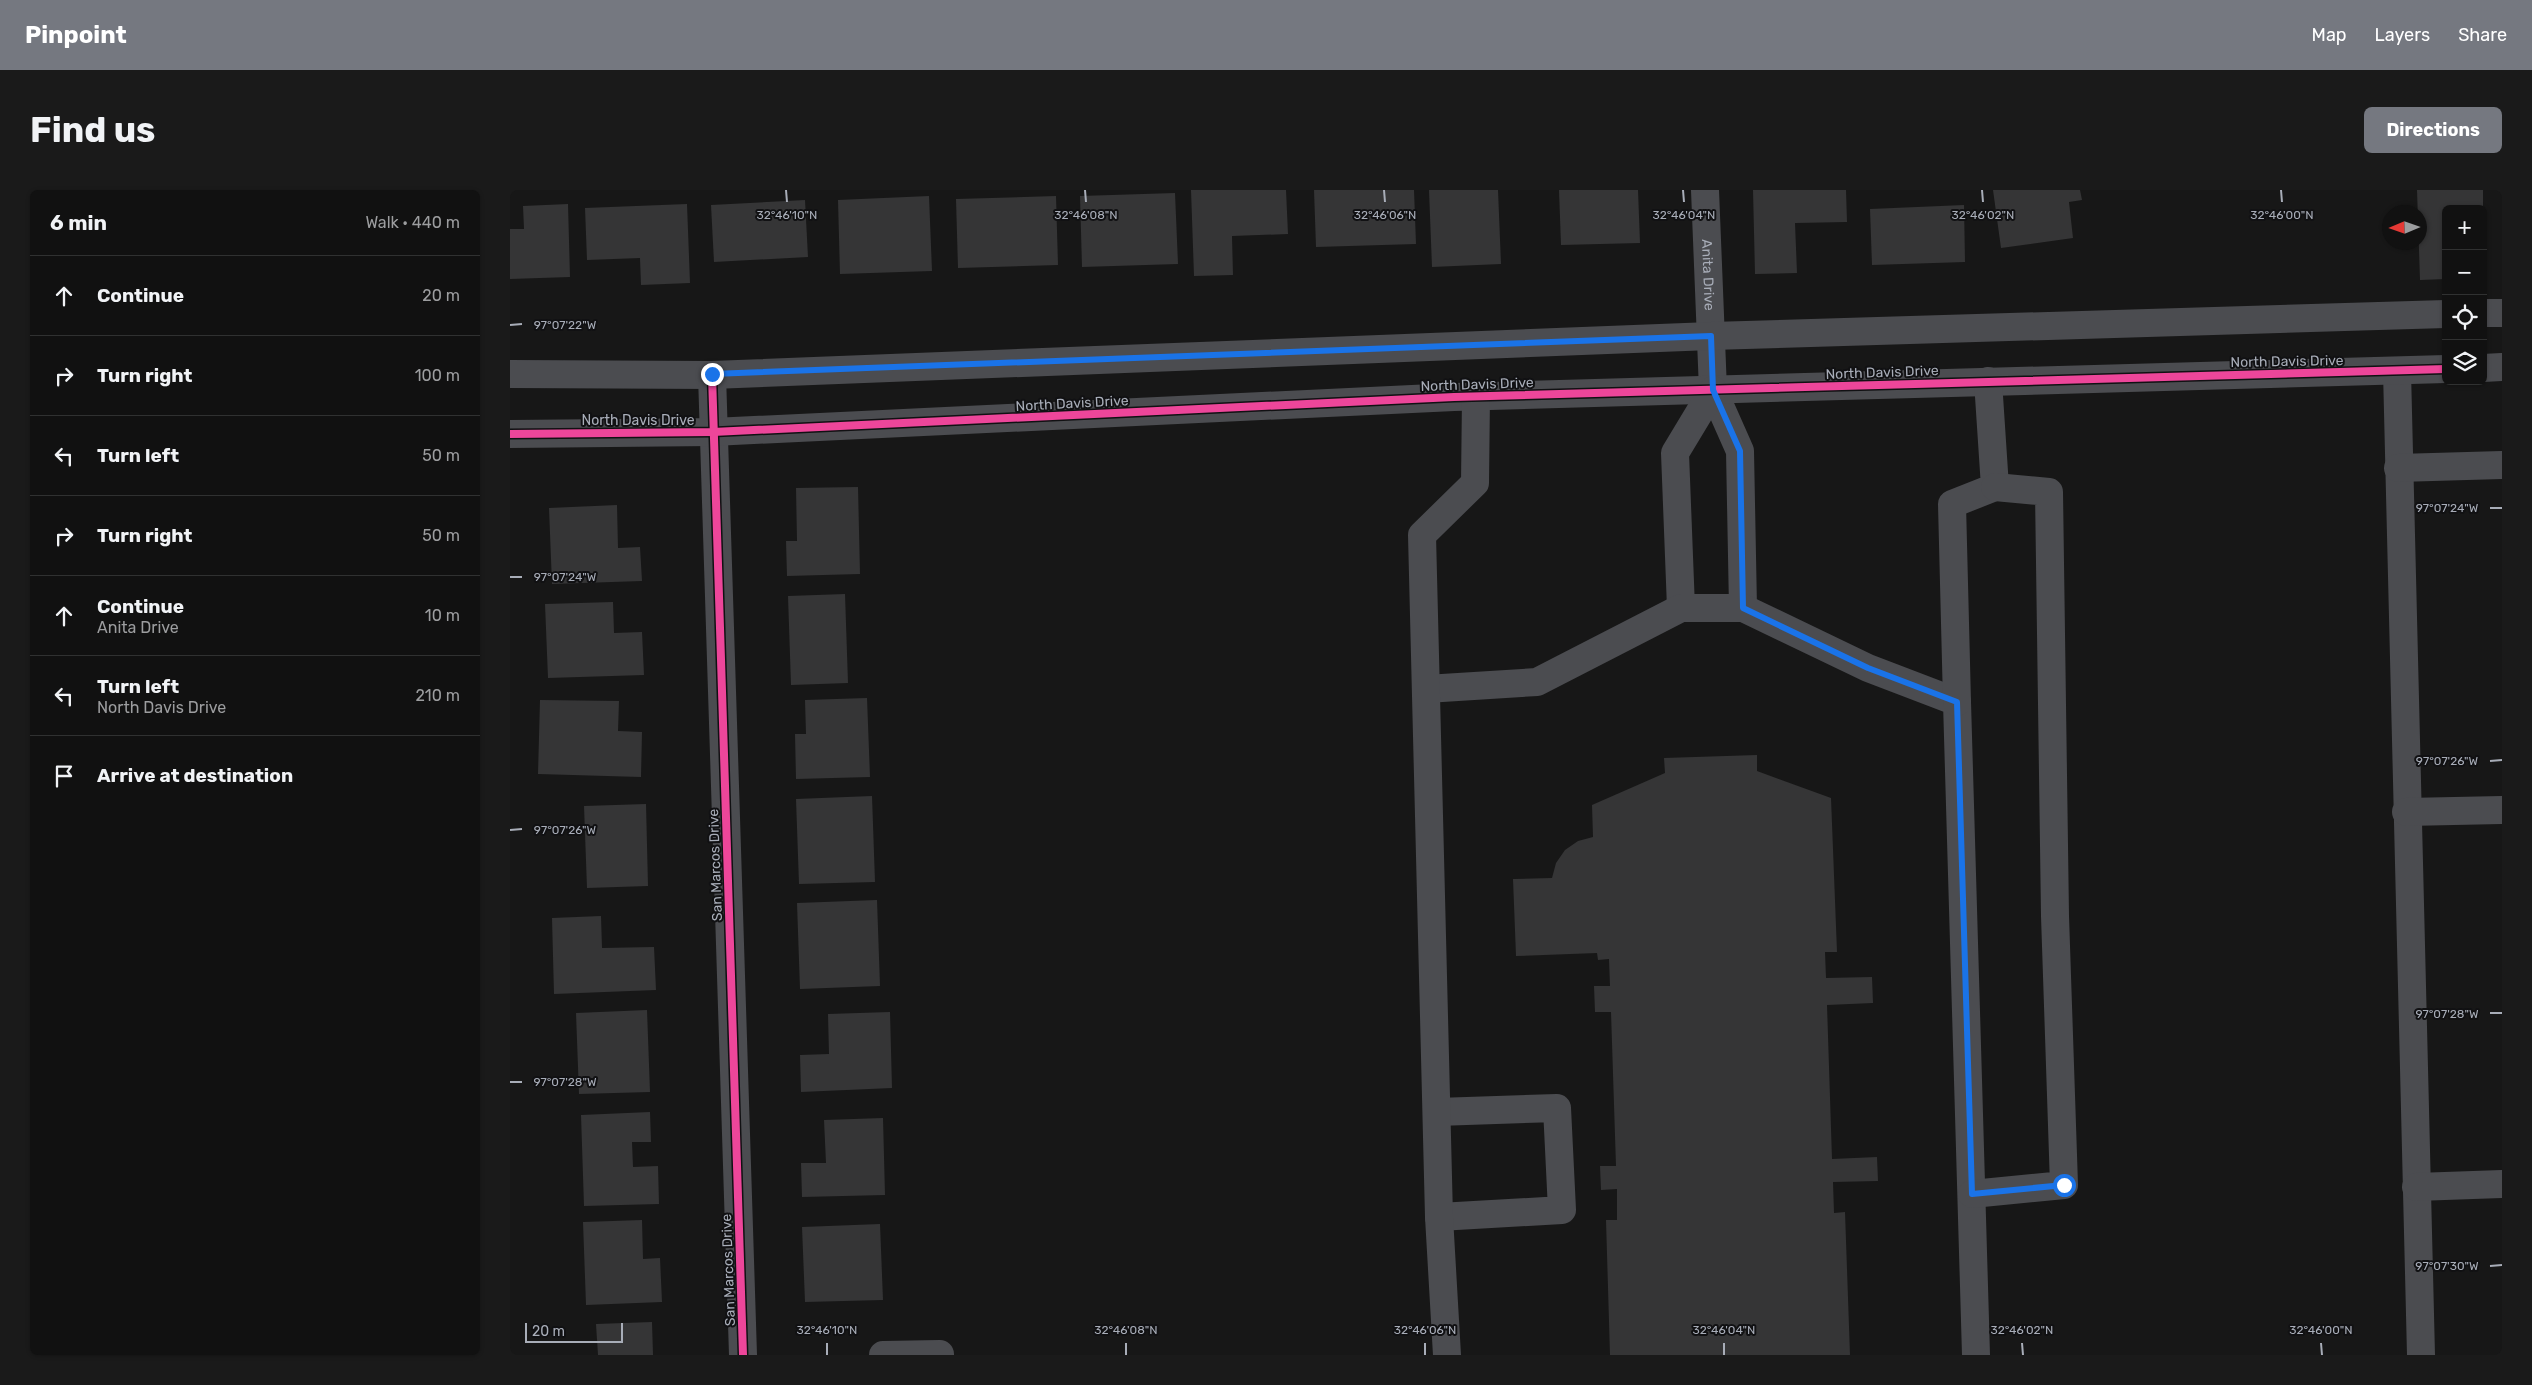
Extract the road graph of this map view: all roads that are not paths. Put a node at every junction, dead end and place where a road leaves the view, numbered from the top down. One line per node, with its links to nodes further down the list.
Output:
1 (1705, 190): 5 (street, Anita Drive)
2 (2502, 312): 3 (street)
3 (2487, 313)
4 (2442, 314): 5 (street)
5 (1711, 336): 11 (street); 13 (street, Anita Drive)
6 (2502, 367): 7 (street)
7 (2487, 368)
8 (2442, 369): 9 (street, North Davis Drive)
9 (2397, 371): 12 (street, North Davis Drive); 18 (street)
10 (510, 374): 11 (street)
11 (712, 374): 15 (street, San Marcos Drive)
12 (1988, 381): 13 (street, North Davis Drive); 19 (street)
13 (1713, 390): 14 (street, North Davis Drive); 20 (street); 21 (street)
14 (1476, 396): 15 (street, North Davis Drive); 22 (street)
15 (713, 432): 16 (street, North Davis Drive); 32 (street, San Marcos Drive)
16 (510, 434)
17 (2502, 465): 18 (street)
18 (2398, 468): 25 (street)
19 (1995, 488): 23 (street); 29 (street)
20 (1680, 608): 21 (street); 22 (street)
21 (1743, 608): 23 (street)
22 (1426, 689): 26 (street)
23 (1957, 702): 29 (street)
24 (2502, 810): 25 (street)
25 (2406, 812): 28 (street)
26 (1437, 1112): 30 (street); 30 (street)
27 (2502, 1184): 28 (street)
28 (2416, 1187): 36 (street)
29 (1972, 1194): 35 (street)
30 (1439, 1217): 34 (street)
31 (940, 1354): 33 (street)
32 (743, 1355)
33 (883, 1355)
34 (1447, 1355)
35 (1976, 1355)
36 (2421, 1355)

